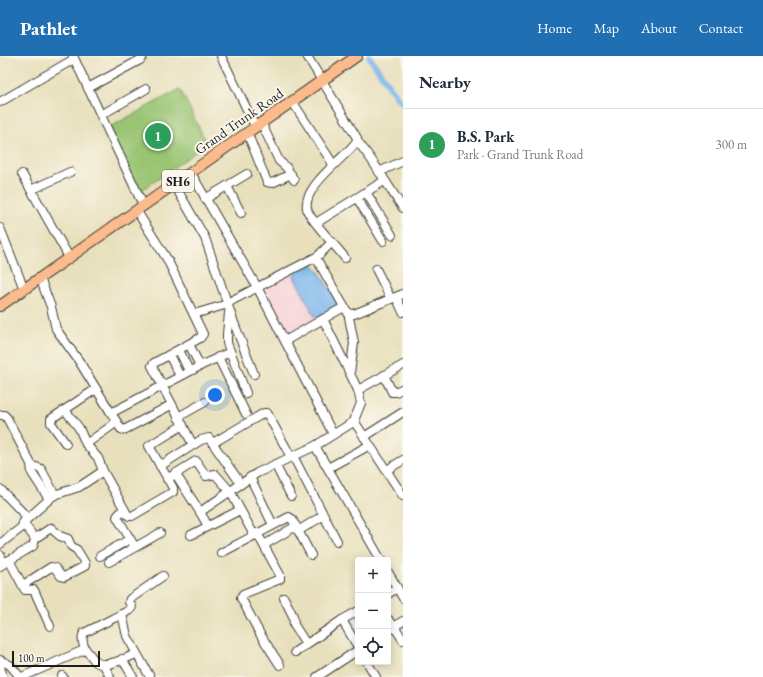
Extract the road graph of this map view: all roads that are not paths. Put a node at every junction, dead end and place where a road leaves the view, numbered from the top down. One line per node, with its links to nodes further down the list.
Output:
1 (143, 56): 7 (street)
2 (220, 56): 12 (street)
3 (307, 56): 6 (street)
4 (356, 57): 6 (main road, Grand Trunk Road / SH6)
5 (74, 58): 7 (street); 10 (street)
6 (323, 81): 9 (main road, Grand Trunk Road / SH6); 14 (street)
7 (88, 88): 11 (street)
8 (146, 89): 11 (street)
9 (292, 101): 12 (main road, Grand Trunk Road / SH6); 16 (street)
10 (0, 102)
11 (100, 115): 29 (street)
12 (258, 124): 13 (main road, Grand Trunk Road / SH6); 13 (street)
13 (247, 132): 19 (main road, Grand Trunk Road / SH6)
14 (357, 142): 16 (street); 18 (street)
15 (403, 161): 18 (street)
16 (333, 164): 32 (street)
17 (70, 172): 25 (street)
18 (379, 172): 22 (street)
19 (191, 173): 23 (main road, Grand Trunk Road / SH6); 28 (street)
20 (22, 174): 25 (street)
21 (247, 174): 24 (street)
22 (384, 181): 26 (street); 30 (street)
23 (174, 184): 29 (main road, Grand Trunk Road / SH6); 46 (street)
24 (227, 186): 28 (street); 31 (street)
25 (31, 190): 37 (street)
26 (366, 192): 27 (street); 34 (street)
27 (357, 198): 32 (street); 35 (street)
28 (205, 199): 42 (street)
29 (140, 208): 37 (main road, Grand Trunk Road / SH6); 49 (street)
30 (403, 208)
31 (241, 213)
32 (316, 223): 36 (street)
33 (0, 228): 43 (street)
34 (392, 235)
35 (383, 241)
36 (332, 242): 38 (street); 39 (street)
37 (69, 257): 41 (main road, Grand Trunk Road / SH6)
38 (316, 258): 42 (street); 47 (street)
39 (345, 258)
40 (376, 269): 44 (street)
41 (40, 278): 43 (main road, Grand Trunk Road / SH6); 66 (street)
42 (257, 288): 46 (street); 51 (street)
43 (24, 289): 45 (main road, Grand Trunk Road / SH6)
44 (397, 296): 47 (street); 48 (street)
45 (0, 306)
46 (228, 306): 49 (street); 54 (street); 60 (street)
47 (346, 310): 50 (street); 61 (street)
48 (403, 312)
49 (194, 314): 52 (street)
50 (323, 320): 51 (street); 61 (street)
51 (285, 341): 80 (street)
52 (189, 344): 53 (street); 58 (street)
53 (179, 350): 55 (street); 59 (street)
54 (230, 352): 56 (street); 68 (street)
55 (169, 355): 63 (street); 64 (street)
56 (218, 358): 58 (street); 74 (street)
57 (403, 365): 62 (street)
58 (200, 366): 59 (street)
59 (189, 371): 63 (street)
60 (254, 374)
61 (350, 374): 67 (street)
62 (384, 375): 65 (street); 67 (street)
63 (180, 376): 64 (street)
64 (162, 386): 70 (street); 73 (street)
65 (403, 388)
66 (96, 389): 71 (street); 73 (street)
67 (358, 390): 77 (street)
68 (246, 393)
69 (205, 402): 76 (street)
70 (172, 404): 76 (street); 78 (street)
71 (65, 410): 83 (street); 84 (street)
72 (403, 412): 81 (street)
73 (111, 413): 78 (street)
74 (246, 414)
75 (0, 415): 95 (street)
76 (178, 417): 79 (street)
77 (355, 421): 80 (street); 81 (street)
78 (116, 422): 84 (street)
79 (183, 425): 85 (street); 91 (street)
80 (333, 434): 87 (street)
81 (364, 437): 86 (street)
82 (213, 443): 85 (street); 88 (street); 99 (street)
83 (66, 444)
84 (86, 444): 94 (street)
85 (193, 445): 91 (street)
86 (370, 445): 92 (street); 93 (street)
87 (315, 446): 88 (street); 92 (street)
88 (292, 457): 90 (street); 108 (street)
89 (403, 460): 93 (street)
90 (275, 464): 97 (street); 102 (street)
91 (160, 466): 98 (street)
92 (328, 468): 126 (street)
93 (387, 470): 103 (street)
94 (103, 471): 104 (street); 105 (street)
95 (32, 472): 104 (street); 104 (street)
96 (175, 473): 98 (street); 101 (street); 107 (street)
97 (250, 477): 99 (street); 110 (street)
98 (167, 479): 105 (street)
99 (241, 484): 101 (street)
100 (0, 489): 109 (street)
101 (230, 491): 106 (street); 107 (street)
102 (291, 496)
103 (403, 496)
104 (52, 497): 109 (street)
105 (124, 509): 117 (street)
106 (240, 510): 111 (street); 115 (street)
107 (200, 512): 111 (street)
108 (324, 515): 112 (street); 118 (street)
109 (25, 522): 116 (street); 119 (street)
110 (273, 525): 112 (street); 115 (street)
111 (208, 526): 114 (street)
112 (297, 528): 120 (street); 124 (street)
113 (160, 534): 121 (street)
114 (191, 534)
115 (256, 534): 120 (street); 122 (street)
116 (34, 537): 128 (street); 131 (street)
117 (130, 539): 121 (street); 125 (street)
118 (337, 541)
119 (0, 544)
120 (264, 545): 151 (street)
121 (135, 548): 127 (street)
122 (221, 553)
123 (0, 555): 128 (street)
124 (312, 555)
125 (100, 556)
126 (379, 557)
127 (109, 562)
128 (4, 563): 131 (street)
129 (163, 576): 137 (street)
130 (391, 577): 132 (street)
131 (23, 585): 140 (street)
132 (397, 588): 133 (street); 135 (street)
133 (390, 593)
134 (284, 598): 144 (street)
135 (403, 598)
136 (355, 613): 138 (street)
137 (122, 614): 145 (street); 148 (street)
138 (342, 620): 143 (street); 144 (street)
139 (403, 621): 141 (street)
140 (50, 626)
141 (392, 628): 142 (street)
142 (403, 640)
143 (355, 642)
144 (306, 644): 146 (street)
145 (86, 650): 153 (street); 155 (street)
146 (295, 652)
147 (355, 652): 154 (street)
148 (136, 654): 149 (street); 158 (street)
149 (122, 659): 153 (street); 157 (street)
150 (0, 660): 155 (street)
151 (280, 665)
152 (369, 665): 160 (street)
153 (104, 666): 156 (street)
154 (326, 675): 159 (street)
155 (21, 677)
156 (110, 677)
157 (133, 677)
158 (150, 677)
159 (317, 677)
160 (376, 677)

